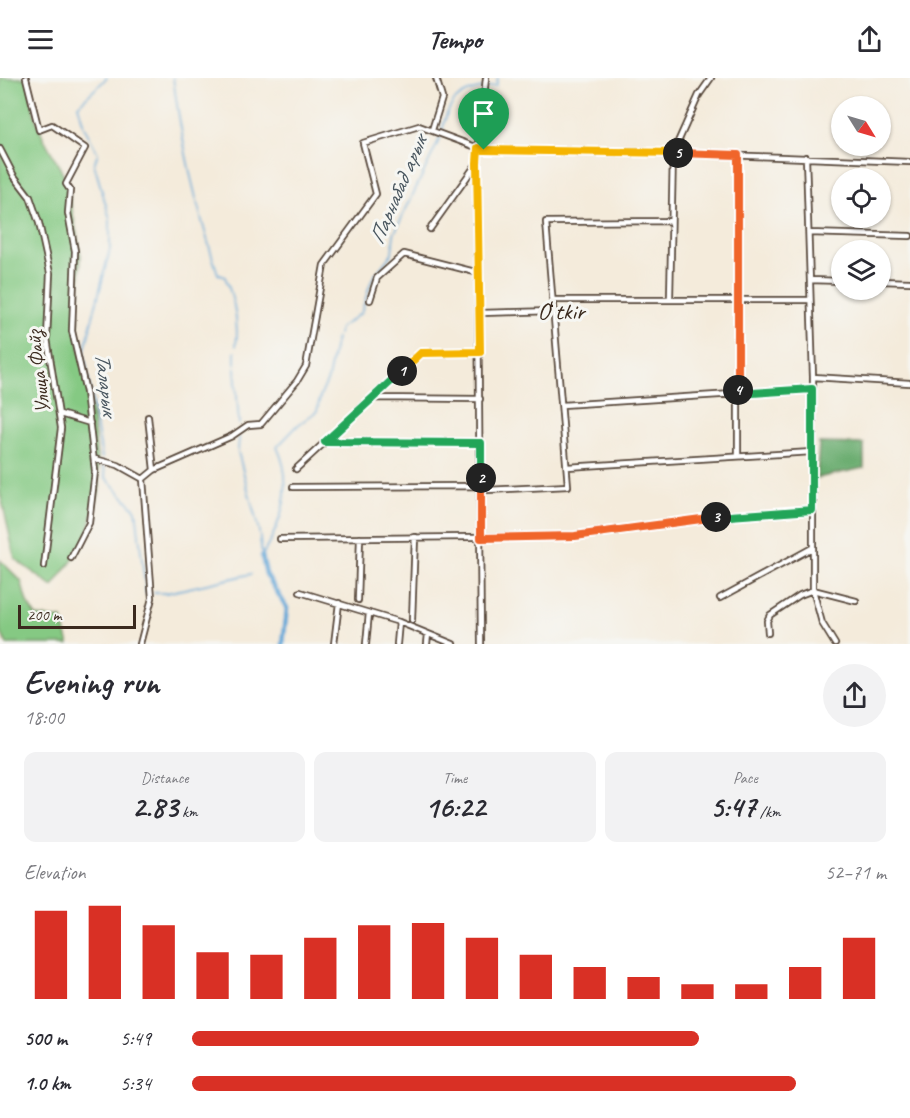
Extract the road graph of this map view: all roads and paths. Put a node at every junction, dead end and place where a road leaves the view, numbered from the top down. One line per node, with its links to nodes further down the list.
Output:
1 (26, 78): 39 (street)
2 (436, 78): 5 (street)
3 (711, 78): 8 (street)
4 (486, 80): 6 (street)
5 (432, 130): 6 (street); 47 (street)
6 (478, 148): 8 (street); 12 (street)
7 (0, 149): 37 (street, Улица Файз)
8 (673, 153): 9 (street); 13 (street)
9 (738, 155): 10 (street); 25 (street)
10 (807, 157): 11 (street); 15 (street)
11 (910, 162)
12 (477, 163): 14 (street); 17 (street)
13 (670, 221): 22 (street); 24 (street)
14 (430, 229)
15 (809, 233): 16 (street); 18 (street)
16 (910, 236)
17 (479, 273): 23 (street); 28 (street)
18 (810, 280): 19 (street); 26 (street)
19 (831, 280)
20 (891, 281): 21 (street)
21 (910, 282)
22 (670, 298): 24 (street); 25 (street)
23 (370, 300)
24 (553, 300): 27 (street)
25 (738, 300): 26 (street); 33 (street)
26 (810, 300): 30 (street)
27 (553, 310): 28 (street); 36 (street)
28 (480, 314): 29 (street)
29 (480, 352): 34 (street); 35 (street)
30 (813, 377): 31 (street); 32 (street)
31 (910, 383)
32 (812, 389): 33 (street); 42 (street)
33 (738, 394): 36 (street); 43 (street)
34 (373, 398): 35 (street); 40 (street)
35 (480, 399): 41 (street)
36 (562, 405): 45 (street)
37 (60, 414): 39 (street); 58 (street, Улица Файз)
38 (148, 417): 47 (street)
39 (90, 423): 44 (street)
40 (325, 442): 41 (street); 46 (street)
41 (481, 443): 50 (street)
42 (813, 452): 43 (street); 51 (street)
43 (738, 455): 45 (street)
44 (100, 460): 48 (street); 57 (street)
45 (567, 467): 50 (street)
46 (296, 469)
47 (154, 470): 48 (street)
48 (143, 479): 70 (street)
49 (293, 487): 50 (street)
50 (481, 488): 54 (street)
51 (812, 510): 54 (street); 56 (street)
52 (415, 537): 53 (street); 54 (street); 66 (street)
53 (360, 538): 55 (street); 62 (street)
54 (481, 538): 76 (street)
55 (280, 539)
56 (812, 548): 59 (street); 61 (street)
57 (71, 558)
58 (44, 566)
59 (813, 590): 63 (street); 68 (street); 77 (street)
60 (300, 592): 64 (street)
61 (720, 598)
62 (358, 600)
63 (856, 601)
64 (339, 603): 65 (street); 71 (street)
65 (369, 613): 67 (street); 72 (street)
66 (412, 620)
67 (399, 622): 69 (street); 73 (street)
68 (768, 633)
69 (429, 634): 74 (street); 75 (street)
70 (140, 644)
71 (334, 644)
72 (366, 644)
73 (397, 644)
74 (427, 644)
75 (453, 644)
76 (481, 644)
77 (835, 644)

